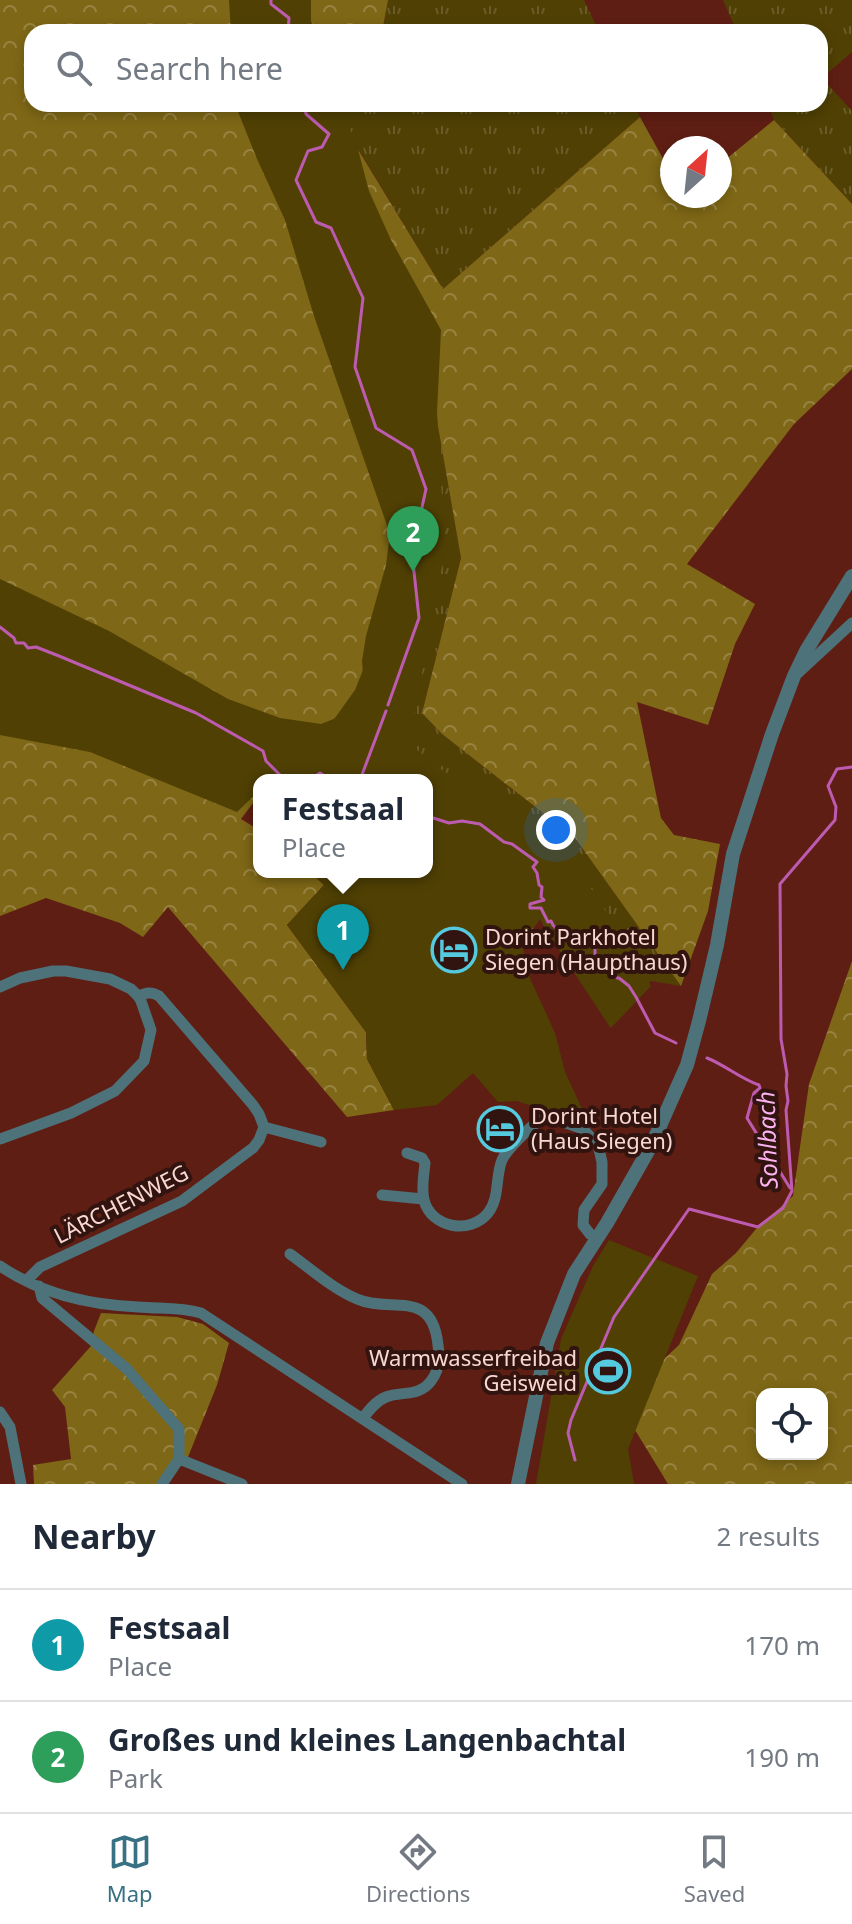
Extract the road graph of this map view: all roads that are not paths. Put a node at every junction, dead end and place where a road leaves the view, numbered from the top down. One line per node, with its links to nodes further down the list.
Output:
1 (852, 576): 3 (street)
2 (852, 623): 3 (street)
3 (794, 676): 12 (street)
4 (0, 987): 5 (street)
5 (138, 996): 6 (street); 7 (street)
6 (264, 1127): 8 (street); 15 (street, LÄRCHENWEG)
7 (0, 1139)
8 (321, 1142)
9 (407, 1153): 11 (street)
10 (382, 1195): 11 (street)
11 (423, 1199): 12 (street)
12 (596, 1237): 24 (street)
13 (290, 1254): 18 (street)
14 (0, 1266): 15 (street)
15 (27, 1280): 16 (street)
16 (39, 1286): 18 (street); 19 (street)
17 (0, 1412): 20 (street)
18 (363, 1418): 23 (street)
19 (179, 1459): 21 (street); 22 (street)
20 (21, 1484)
21 (162, 1484)
22 (242, 1484)
23 (462, 1484)
24 (518, 1484)

